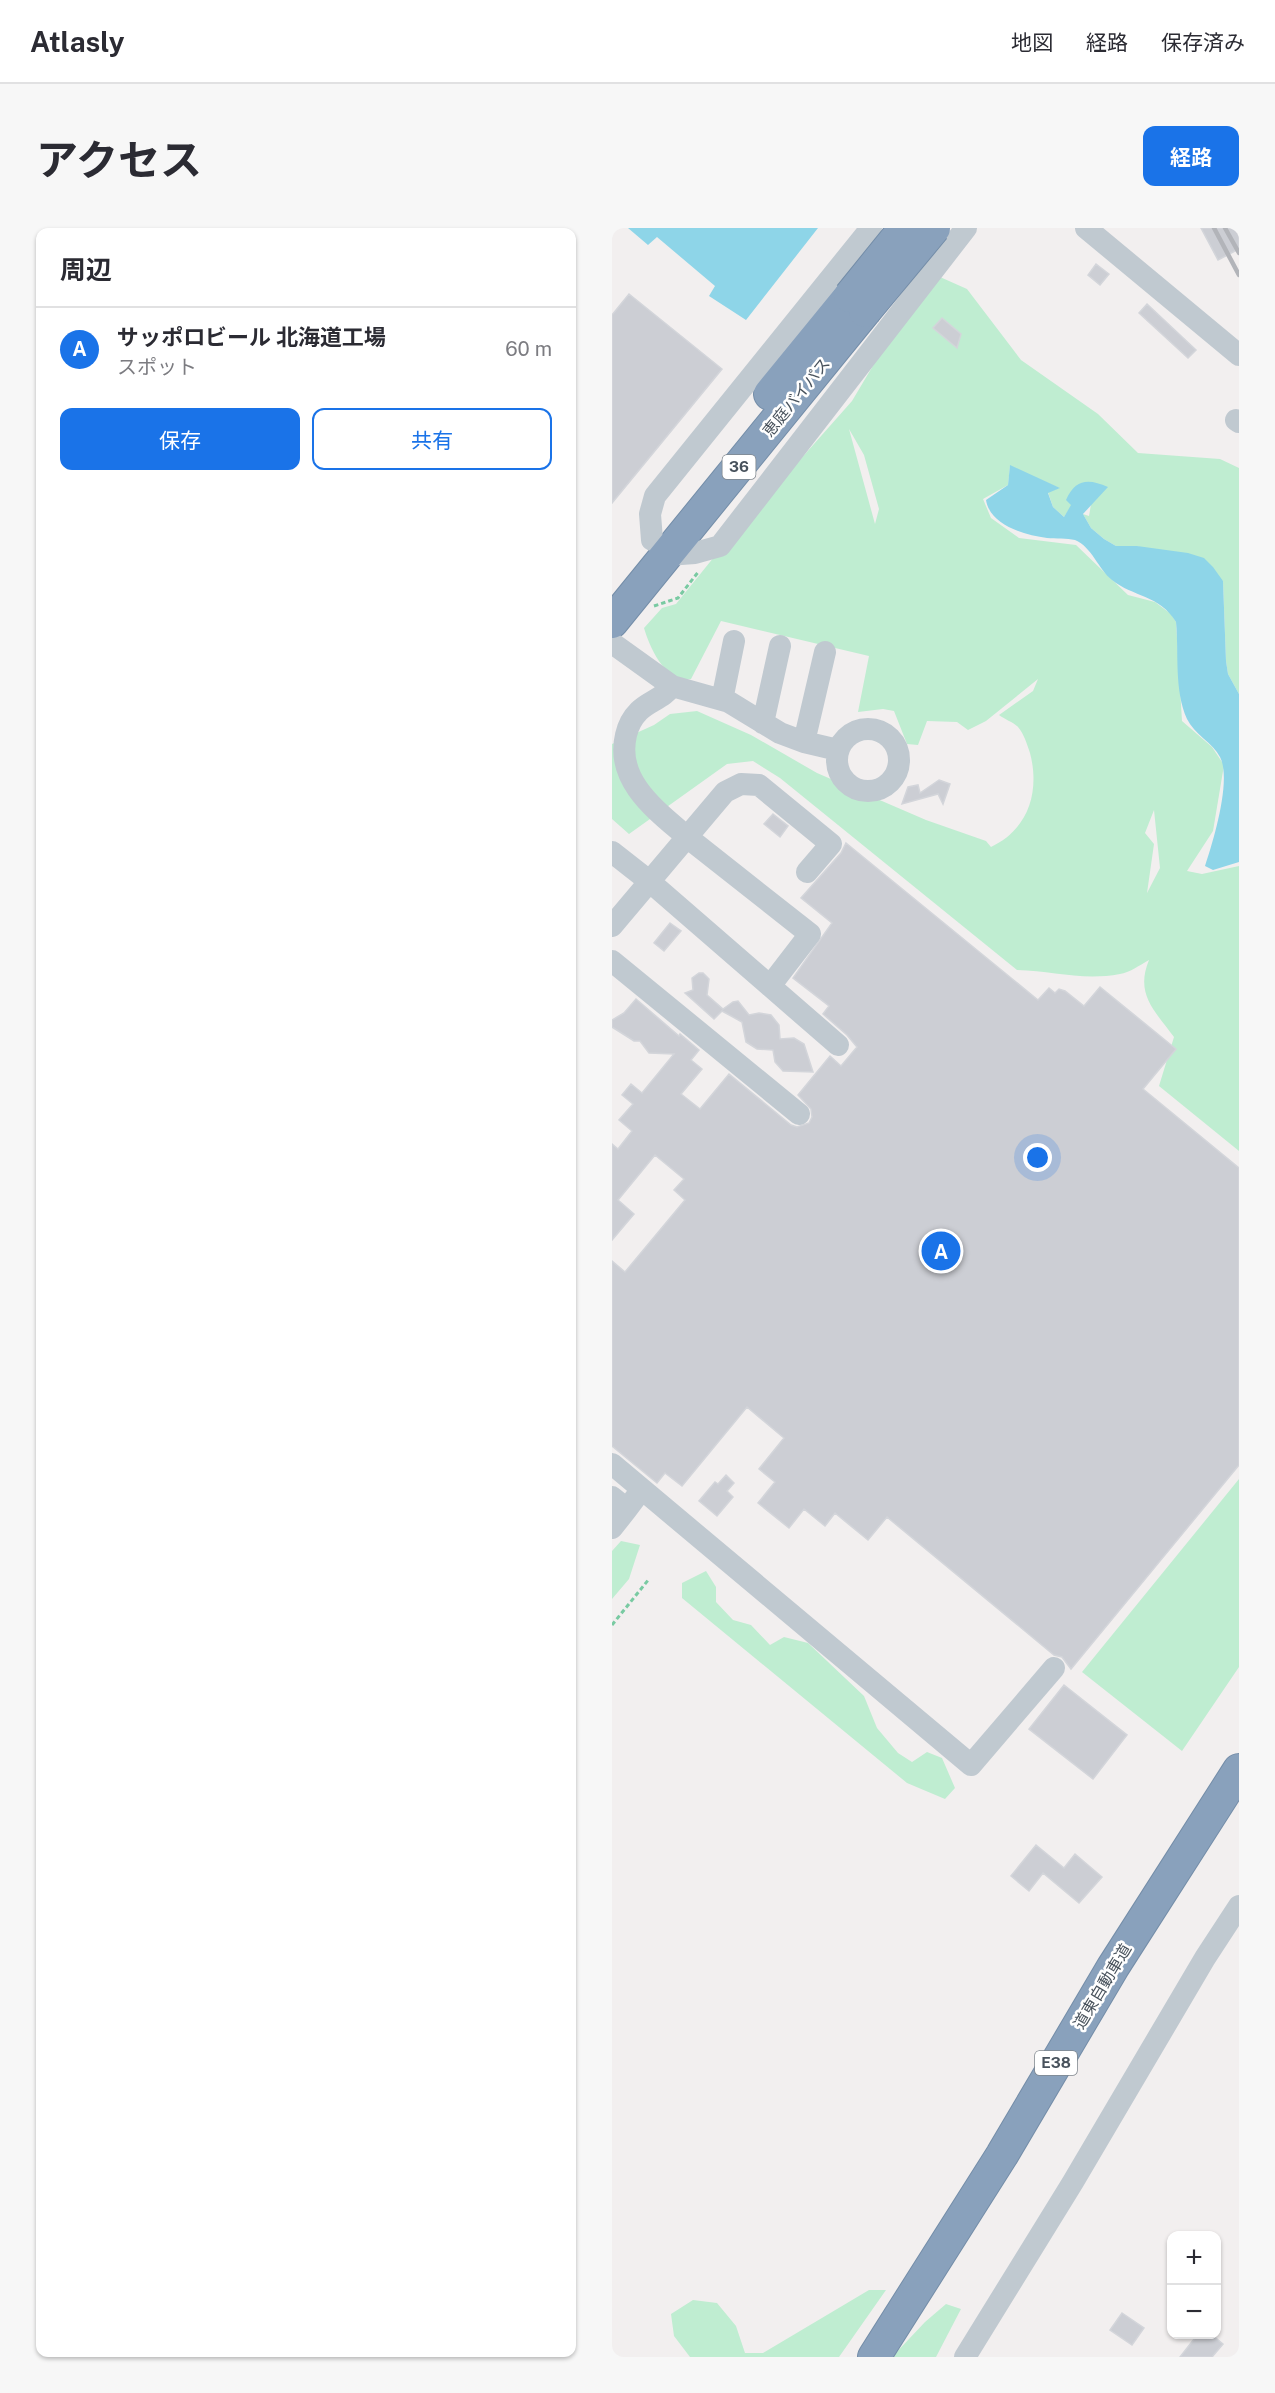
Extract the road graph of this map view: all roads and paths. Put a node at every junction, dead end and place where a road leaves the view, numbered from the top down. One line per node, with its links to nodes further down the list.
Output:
1 (871, 228): 11 (street)
2 (882, 228): 7 (street)
3 (905, 228): 8 (highway, 恵庭バイパス / 36, bridge)
4 (934, 228): 8 (highway, 恵庭バイパス / 36, bridge)
5 (966, 228): 7 (street)
6 (1086, 228): 9 (street)
7 (934, 269): 10 (street)
8 (858, 303): 11 (highway, 恵庭バイパス / 36)
9 (1239, 355)
10 (720, 546): 11 (street); 13 (path)
11 (659, 547): 12 (highway, 恵庭バイパス / 36); 14 (highway, 恵庭バイパス / 36)
12 (612, 588)
13 (644, 609)
14 (612, 622)
15 (734, 641): 20 (street)
16 (612, 643): 19 (street)
17 (780, 646): 21 (street)
18 (825, 652): 22 (street)
19 (672, 686): 20 (street); 24 (street)
20 (722, 700): 21 (street)
21 (763, 723): 22 (street)
22 (804, 742): 23 (street)
23 (838, 750)
24 (687, 837): 26 (street); 27 (street); 30 (street)
25 (612, 852): 27 (street)
26 (807, 872)
27 (648, 881): 28 (street); 30 (street)
28 (612, 926)
29 (612, 961): 32 (street)
30 (770, 986): 31 (street)
31 (838, 1045)
32 (799, 1114)
33 (612, 1464): 34 (street)
34 (642, 1489): 35 (street); 39 (street)
35 (619, 1503): 36 (street)
36 (612, 1528)
37 (649, 1579): 38 (path)
38 (612, 1625)
39 (1054, 1668)
40 (1239, 1770): 42 (highway, 道東自動車道 / E38)
41 (1239, 1905): 43 (street)
42 (874, 2357)
43 (965, 2357)

